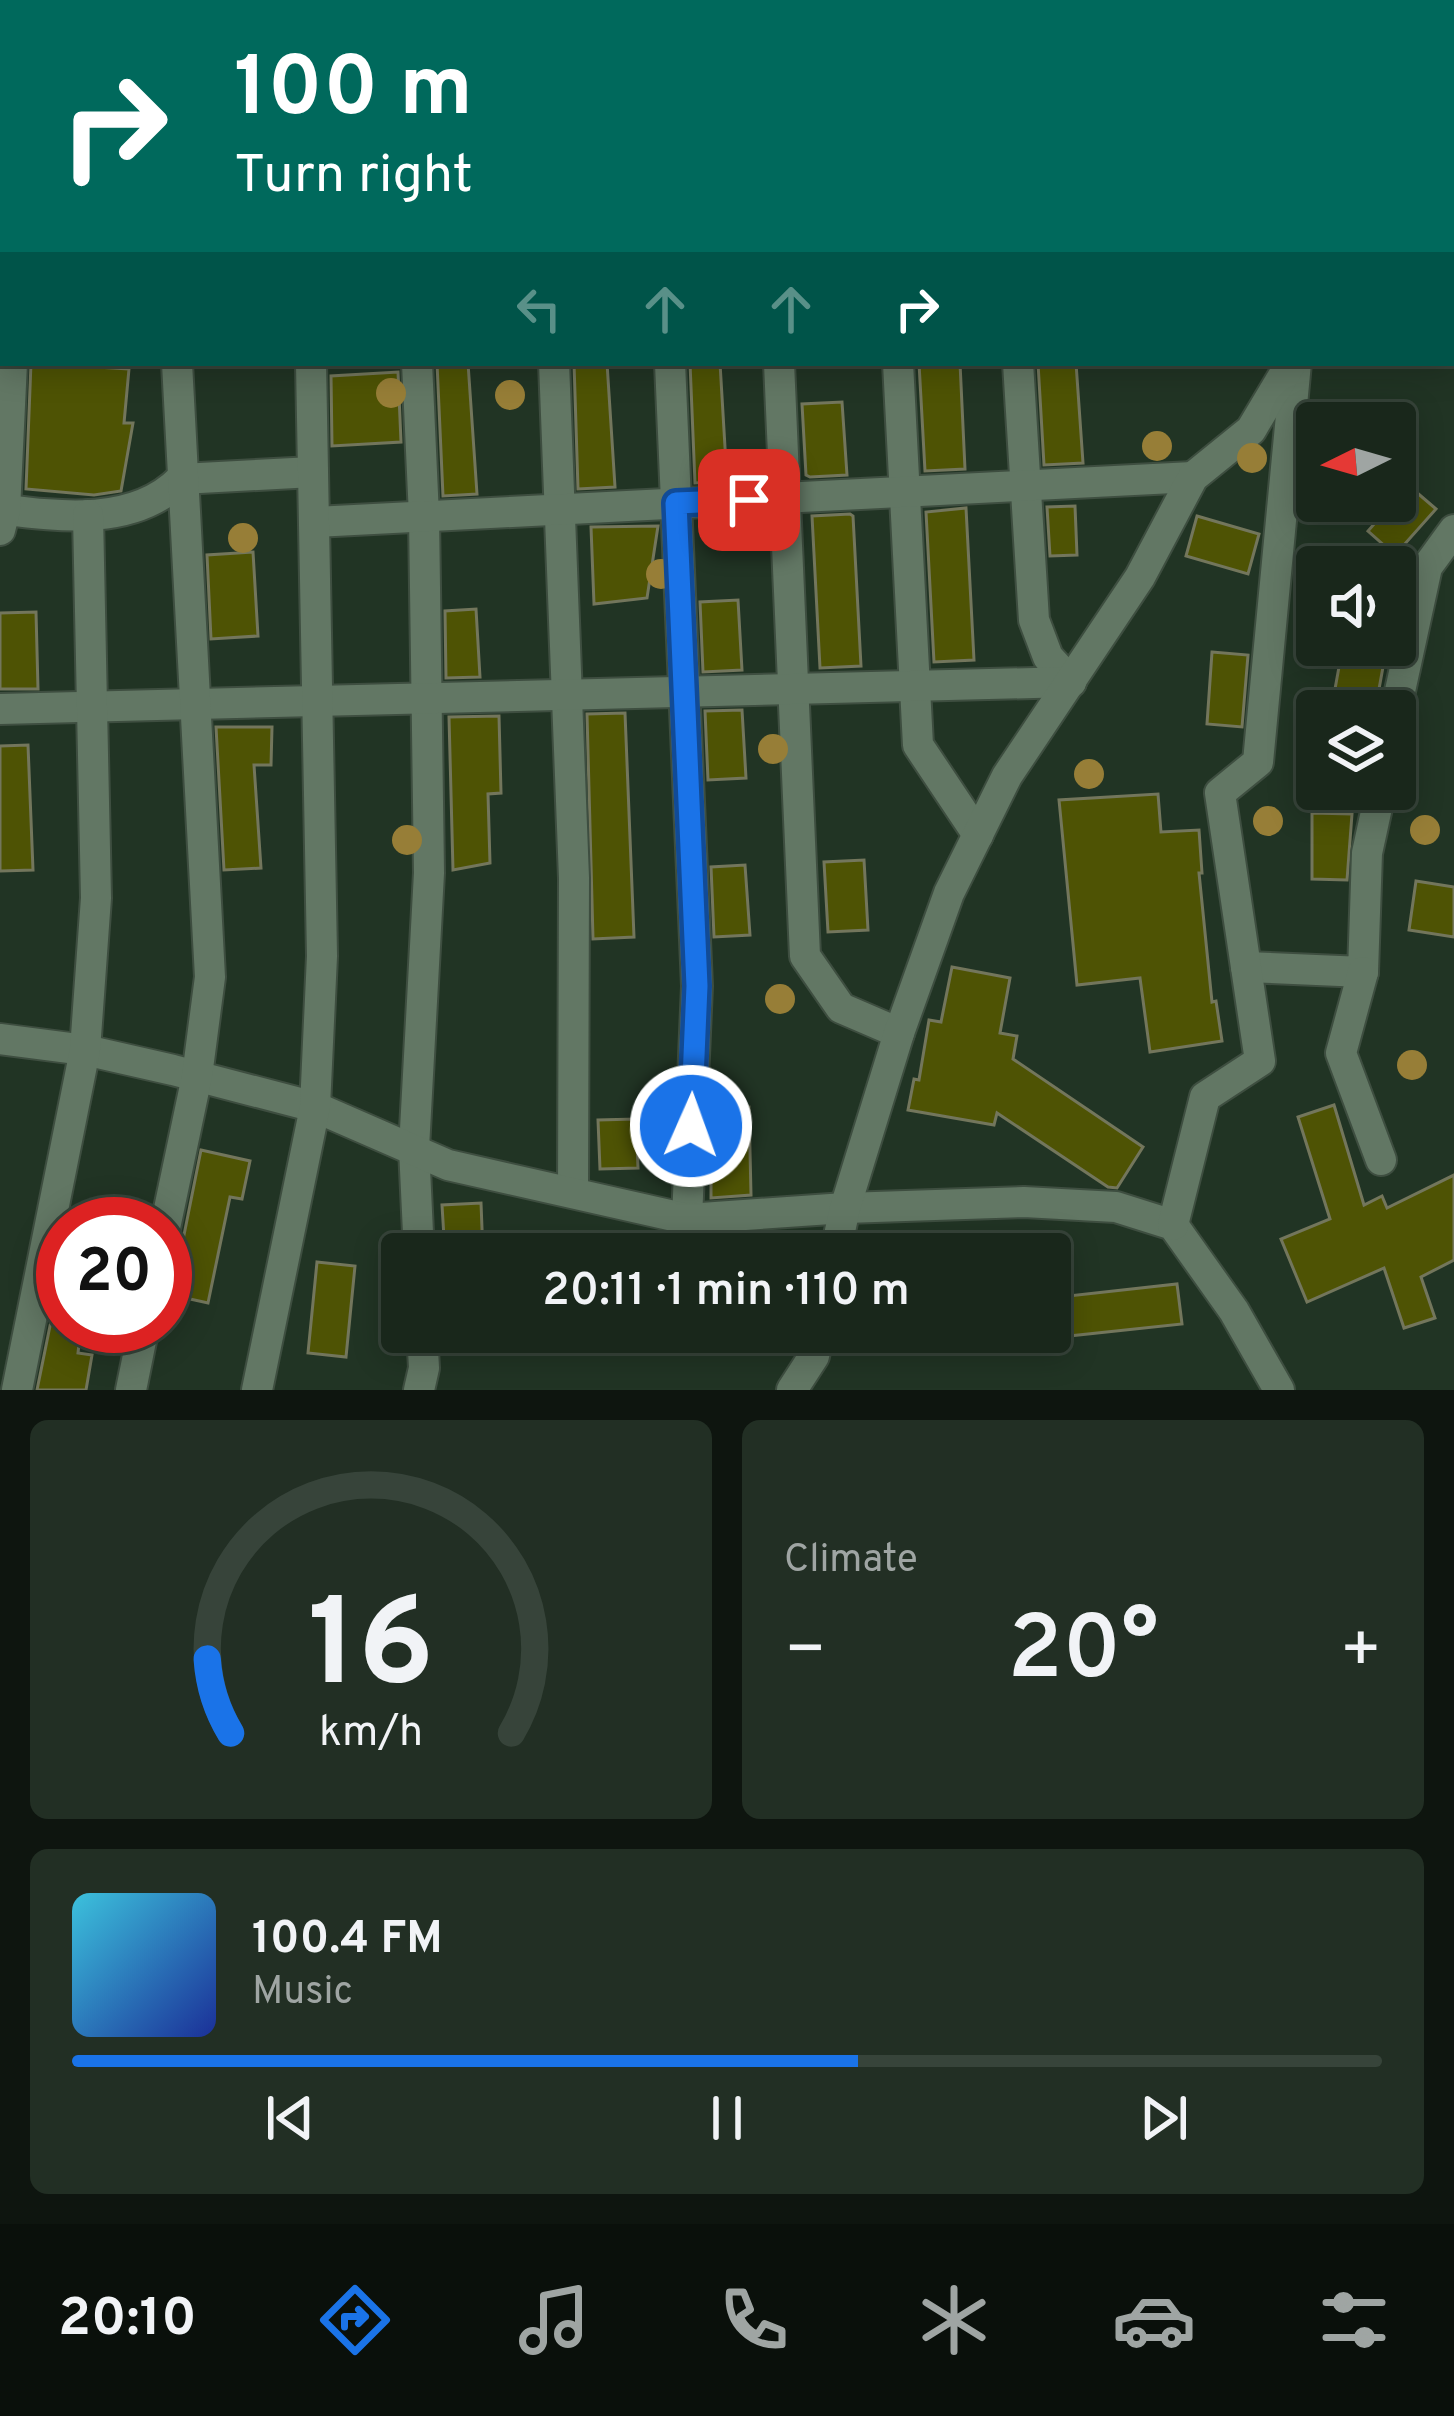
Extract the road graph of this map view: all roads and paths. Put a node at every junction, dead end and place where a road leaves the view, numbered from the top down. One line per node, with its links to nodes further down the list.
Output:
1 (12, 366): 21 (street)
2 (177, 366): 14 (street)
3 (310, 366): 12 (street)
4 (417, 366): 22 (street)
5 (554, 366): 19 (street)
6 (670, 366): 18 (street)
7 (779, 366): 17 (street)
8 (898, 366): 16 (street)
9 (1018, 366): 15 (street)
10 (1292, 366): 13 (street)
11 (1294, 366): 38 (street)
12 (313, 472): 14 (street); 23 (street)
13 (1193, 477): 15 (street); 25 (street)
14 (181, 479): 20 (street); 33 (street)
15 (1026, 486): 16 (street); 25 (street)
16 (904, 492): 17 (street); 26 (street)
17 (785, 498): 18 (street); 27 (street)
18 (676, 503): 19 (street); 29 (street)
19 (559, 509): 22 (street); 30 (street)
20 (88, 514): 21 (street); 34 (street)
21 (2, 516)
22 (424, 517): 23 (street); 31 (street)
23 (315, 522): 32 (street)
24 (1454, 530): 28 (street)
25 (1071, 682): 26 (street); 37 (street)
26 (915, 686): 27 (street); 37 (street)
27 (794, 690): 29 (street); 40 (street)
28 (1400, 690)
29 (684, 692): 30 (street); 50 (street)
30 (567, 695): 31 (street); 47 (street)
31 (427, 699): 32 (street); 45 (street)
32 (318, 701): 33 (street); 44 (street)
33 (196, 704): 34 (street); 43 (street)
34 (91, 707): 35 (street); 42 (street)
35 (0, 709)
36 (1376, 810): 39 (street)
37 (978, 835): 40 (street)
38 (1246, 967): 39 (street); 51 (street)
39 (1363, 972): 46 (street)
40 (899, 1033): 49 (street)
41 (0, 1039): 42 (street)
42 (85, 1051): 43 (street); 57 (street)
43 (197, 1076): 44 (street); 48 (street)
44 (315, 1107): 45 (street); 59 (street)
45 (414, 1148): 47 (street); 52 (street)
46 (1381, 1160)
47 (573, 1192): 50 (street)
48 (172, 1197)
49 (845, 1208): 50 (street); 51 (street); 53 (street)
50 (687, 1219)
51 (1173, 1226): 62 (street)
52 (417, 1233)
53 (840, 1233)
54 (139, 1353): 58 (street)
55 (423, 1353): 60 (street)
56 (815, 1353): 61 (street)
57 (17, 1390)
58 (131, 1390)
59 (257, 1390)
60 (419, 1390)
61 (791, 1390)
62 (1280, 1390)

